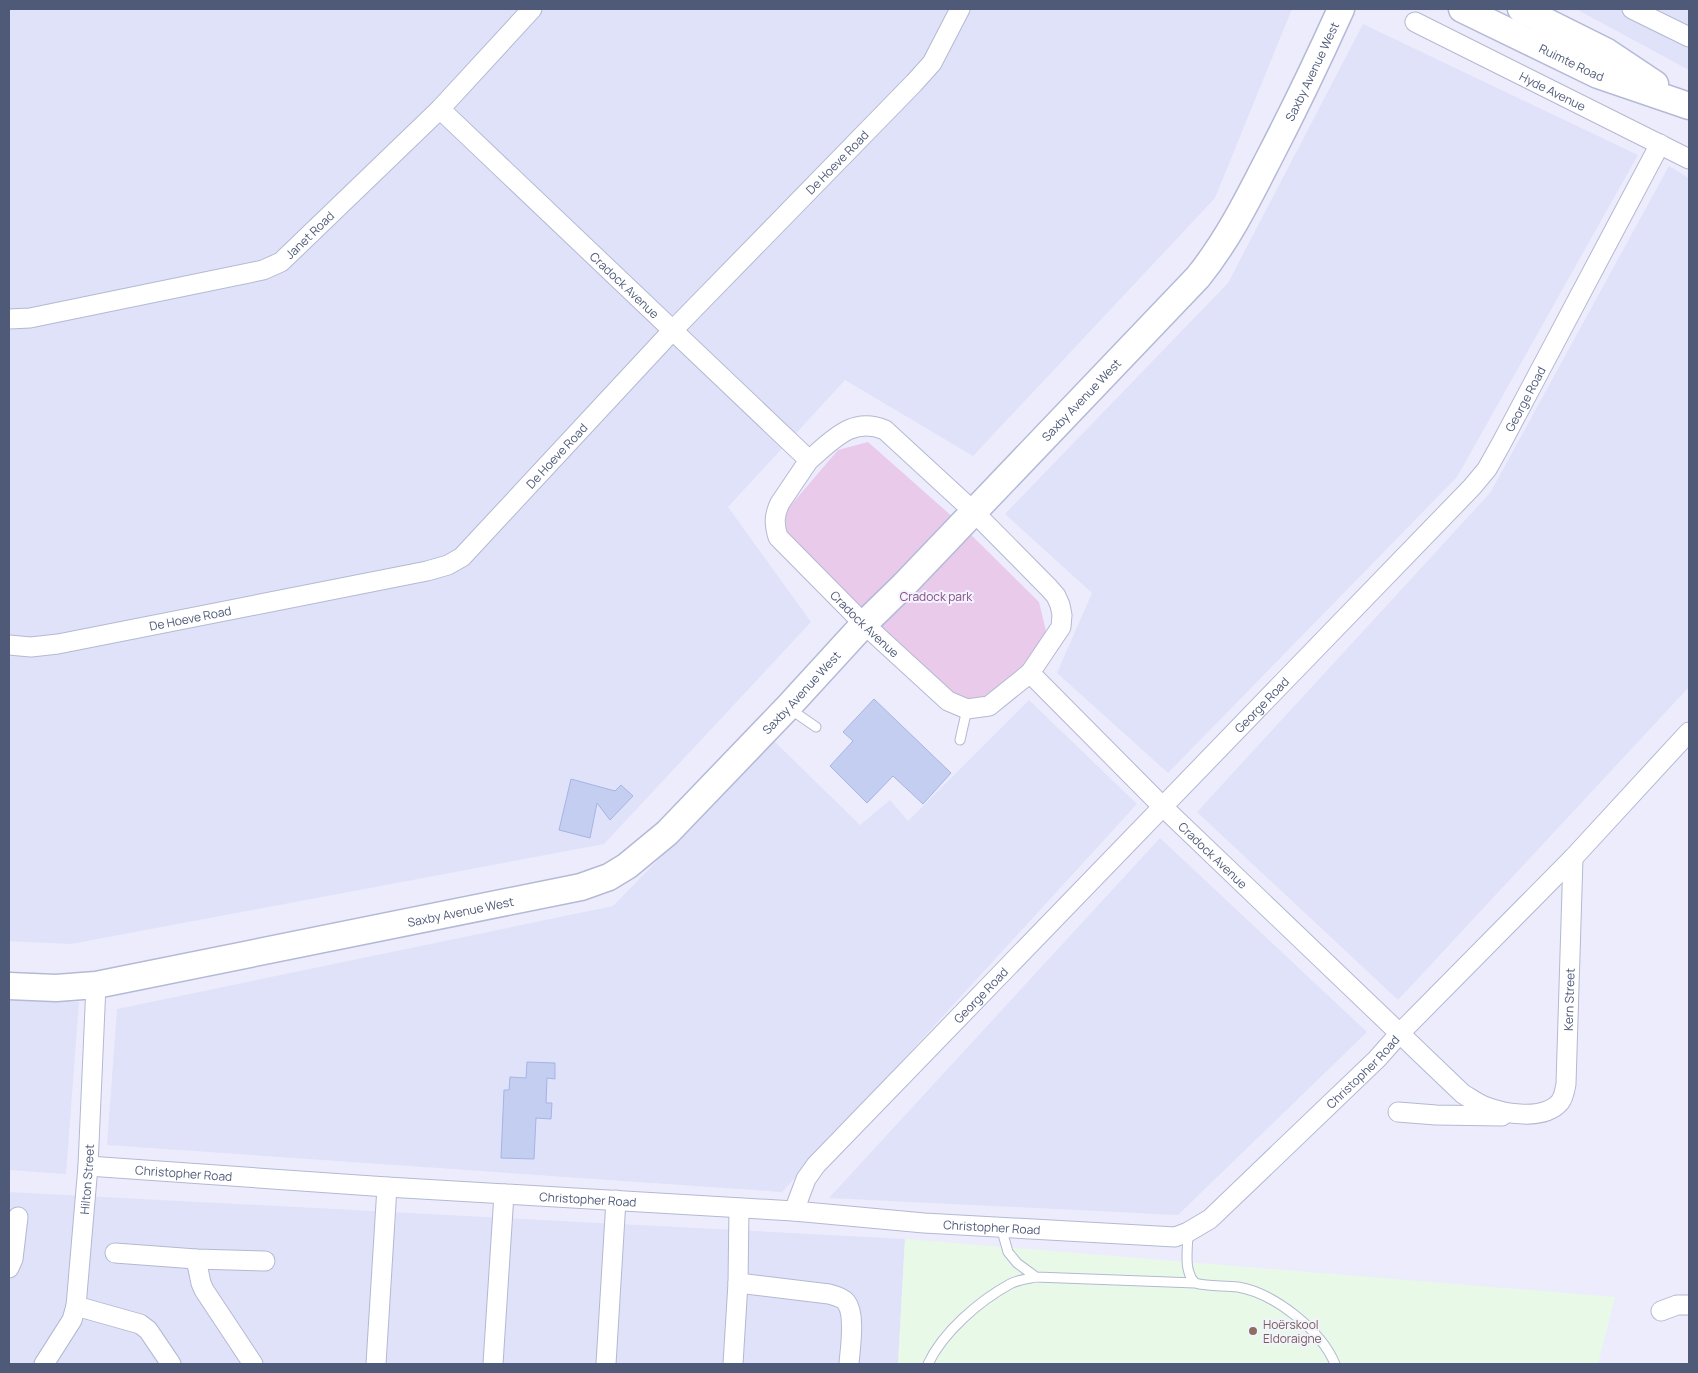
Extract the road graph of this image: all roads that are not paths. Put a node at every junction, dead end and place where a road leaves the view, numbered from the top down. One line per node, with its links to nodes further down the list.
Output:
1 (532, 9): 10 (street, Janet Road)
2 (960, 9): 14 (street, De Hoeve Road)
3 (1462, 9): 9 (street, Ruimte Road)
4 (1521, 9): 9 (street, Ruimte Road)
5 (1632, 9): 8 (street)
6 (1336, 14): 16 (street, Saxby Avenue West)
7 (1415, 22): 11 (street, Hyde Avenue)
8 (1689, 37)
9 (1688, 106)
10 (440, 109): 13 (street, Janet Road); 14 (street, Cradock Avenue)
11 (1660, 144): 12 (street, Hyde Avenue); 25 (street, George Road)
12 (1689, 159)
13 (9, 319)
14 (673, 330): 15 (street, Cradock Avenue); 18 (street, De Hoeve Road)
15 (809, 460): 16 (street, Cradock Avenue); 17 (street, Cradock Avenue)
16 (973, 511): 17 (street, Saxby Avenue West); 19 (street, Cradock Avenue)
17 (864, 624): 20 (street, Saxby Avenue West); 21 (street, Cradock Avenue)
18 (9, 645)
19 (1030, 673): 21 (street, Cradock Avenue); 25 (street, Cradock Avenue)
20 (788, 707): 22 (lane); 28 (street, Saxby Avenue West)
21 (967, 709): 24 (lane)
22 (816, 726)
23 (1689, 732): 26 (street, Christopher Road)
24 (960, 740)
25 (1162, 806): 29 (street, Cradock Avenue); 37 (street, George Road)
26 (1573, 858): 29 (street, Christopher Road); 31 (street, Kern Street)
27 (9, 986): 28 (street, Saxby Avenue West)
28 (96, 986): 32 (street, Hilton Street)
29 (1400, 1033): 31 (street, Kern Street); 40 (street, Christopher Road)
30 (1398, 1112): 31 (street, Kern Street)
31 (1526, 1115)
32 (88, 1166): 33 (street, Christopher Road); 49 (street, Hilton Street)
33 (387, 1187): 34 (street, Christopher Road); 54 (street)
34 (504, 1194): 35 (street, Christopher Road); 55 (street)
35 (616, 1200): 36 (street, Christopher Road); 56 (street)
36 (739, 1208): 37 (street, Christopher Road); 46 (street)
37 (794, 1211): 39 (street, Christopher Road)
38 (18, 1217): 44 (street)
39 (1002, 1228): 40 (street, Christopher Road); 45 (lane)
40 (1188, 1232): 47 (lane)
41 (115, 1253): 42 (street)
42 (196, 1259): 43 (street); 53 (street)
43 (265, 1261)
44 (9, 1268)
45 (1036, 1276): 47 (lane); 59 (lane)
46 (738, 1283): 57 (street); 58 (street)
47 (1195, 1283): 60 (lane)
48 (1689, 1305): 50 (street)
49 (76, 1306): 51 (street, Hilton Street); 52 (street)
50 (1661, 1311)
51 (44, 1364)
52 (171, 1364)
53 (253, 1364)
54 (376, 1364)
55 (493, 1364)
56 (606, 1364)
57 (733, 1364)
58 (849, 1364)
59 (928, 1364)
60 (1335, 1364)

